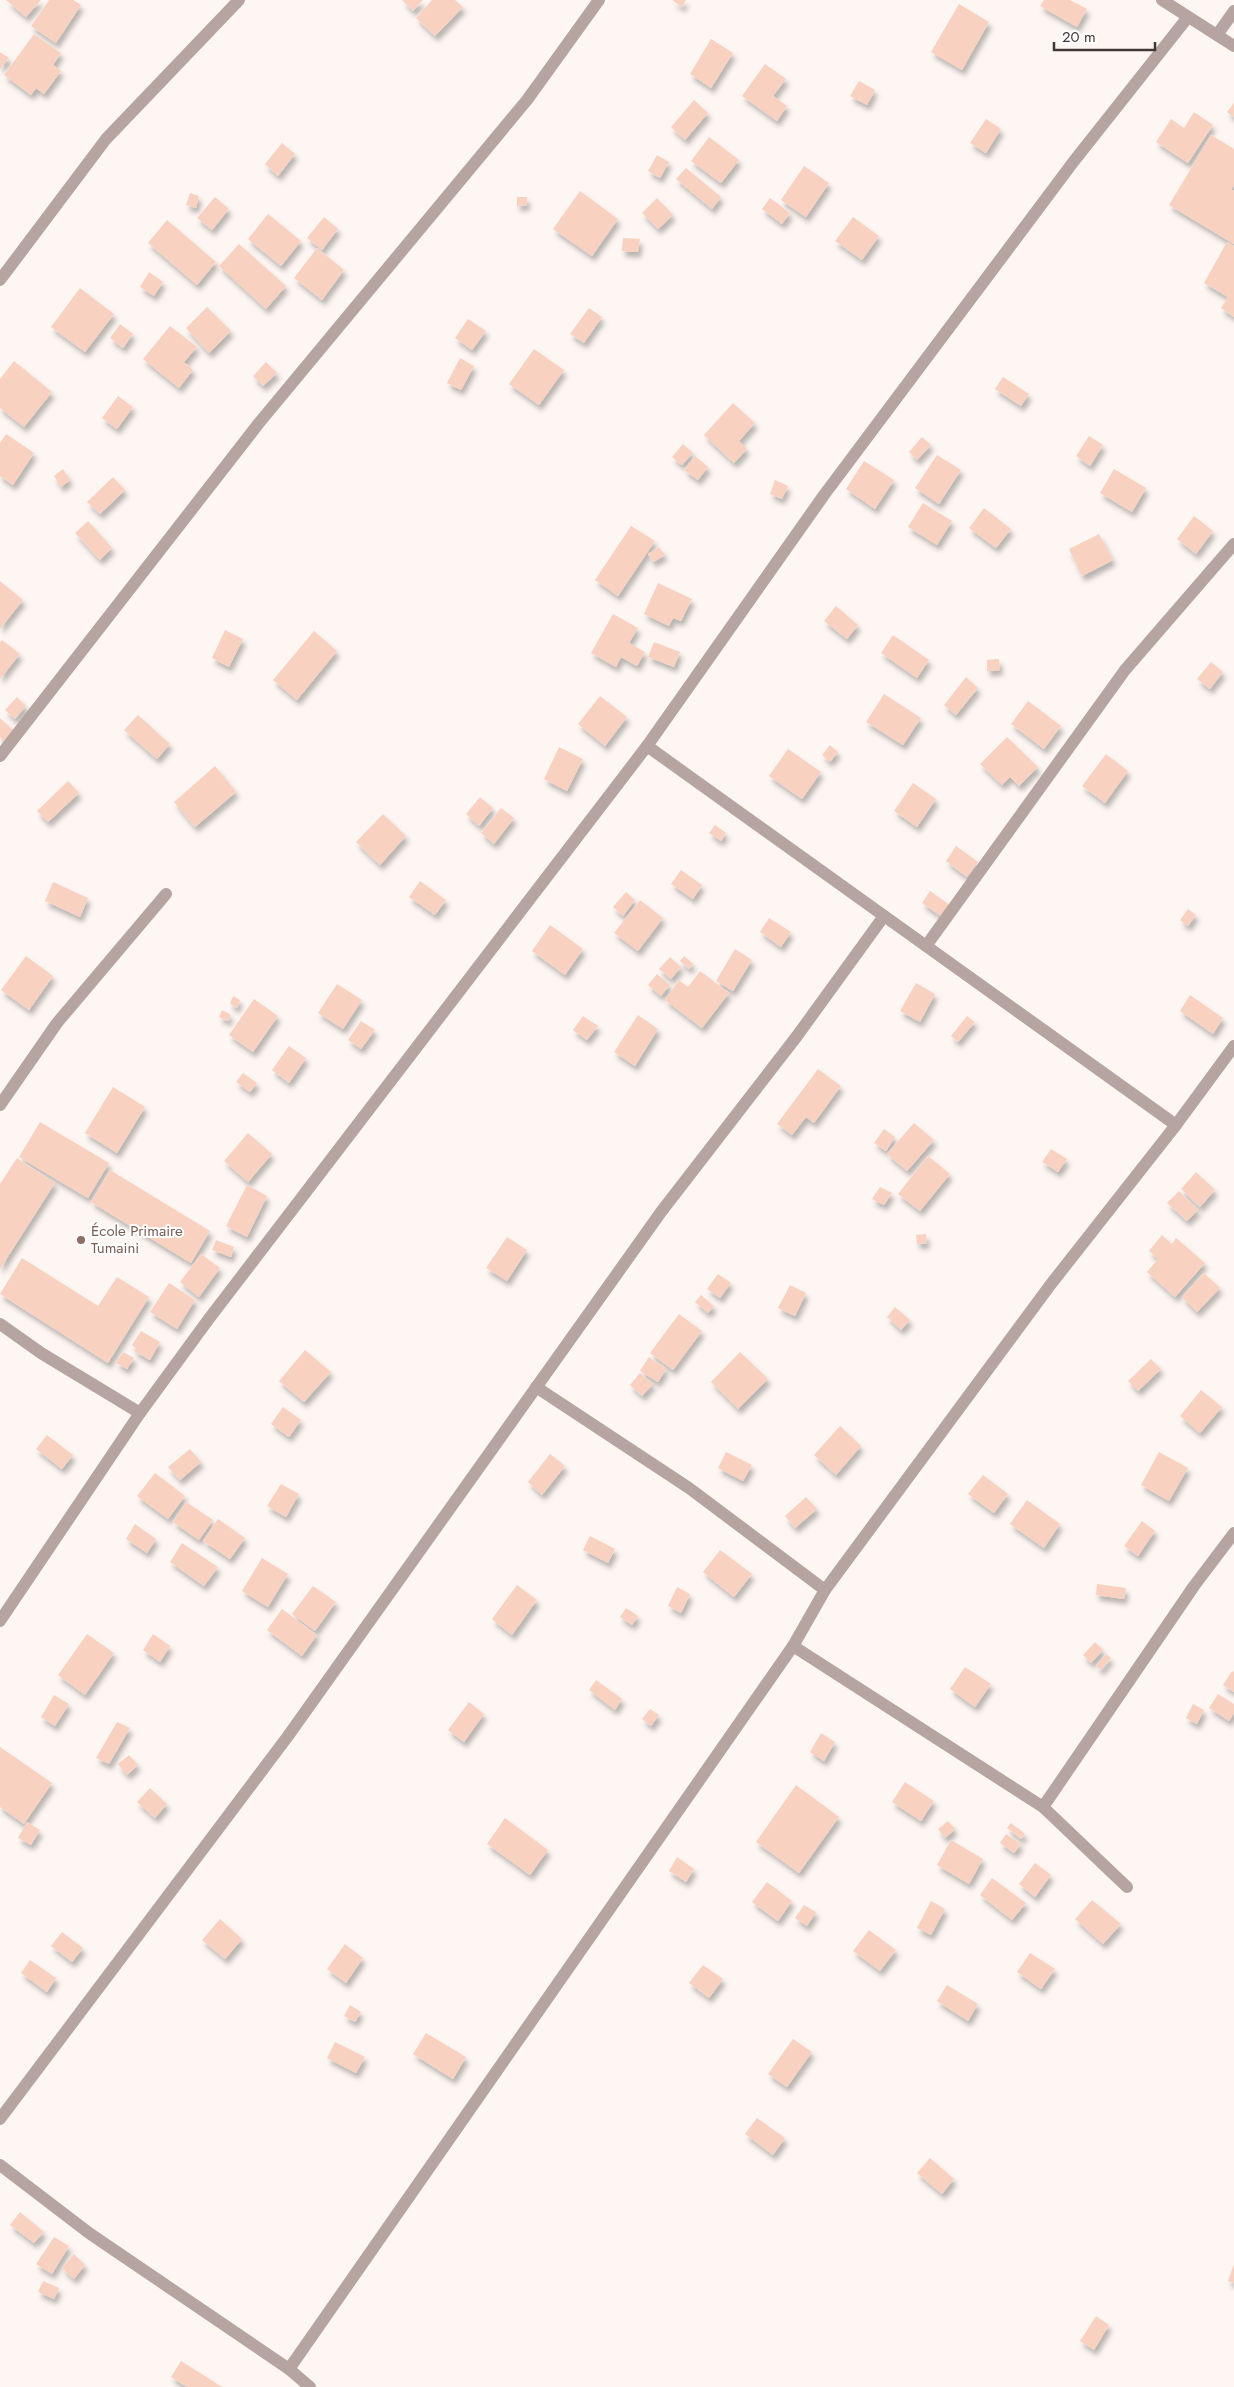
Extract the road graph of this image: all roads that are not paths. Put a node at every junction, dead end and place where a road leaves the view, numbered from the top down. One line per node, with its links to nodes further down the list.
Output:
1 (239, 0): 8 (street)
2 (599, 0): 11 (street)
3 (1162, 0): 5 (street)
4 (1234, 11): 6 (street)
5 (1188, 16): 6 (street); 10 (street)
6 (1217, 35): 7 (street)
7 (1234, 46)
8 (0, 280)
9 (1234, 544): 14 (street)
10 (647, 746): 13 (street); 20 (street)
11 (0, 756)
12 (166, 894): 16 (street)
13 (884, 916): 14 (street); 19 (street)
14 (926, 946): 17 (street)
15 (1234, 1046): 17 (street)
16 (0, 1105)
17 (1176, 1124): 22 (street)
18 (0, 1324): 20 (street)
19 (536, 1387): 22 (street); 27 (street)
20 (140, 1413): 23 (street)
21 (1234, 1533): 25 (street)
22 (824, 1590): 24 (street)
23 (0, 1621)
24 (793, 1646): 25 (street); 29 (street)
25 (1043, 1807): 26 (street)
26 (1126, 1887)
27 (0, 2119)
28 (0, 2165): 29 (street)
29 (289, 2369): 30 (street)
30 (310, 2387)

